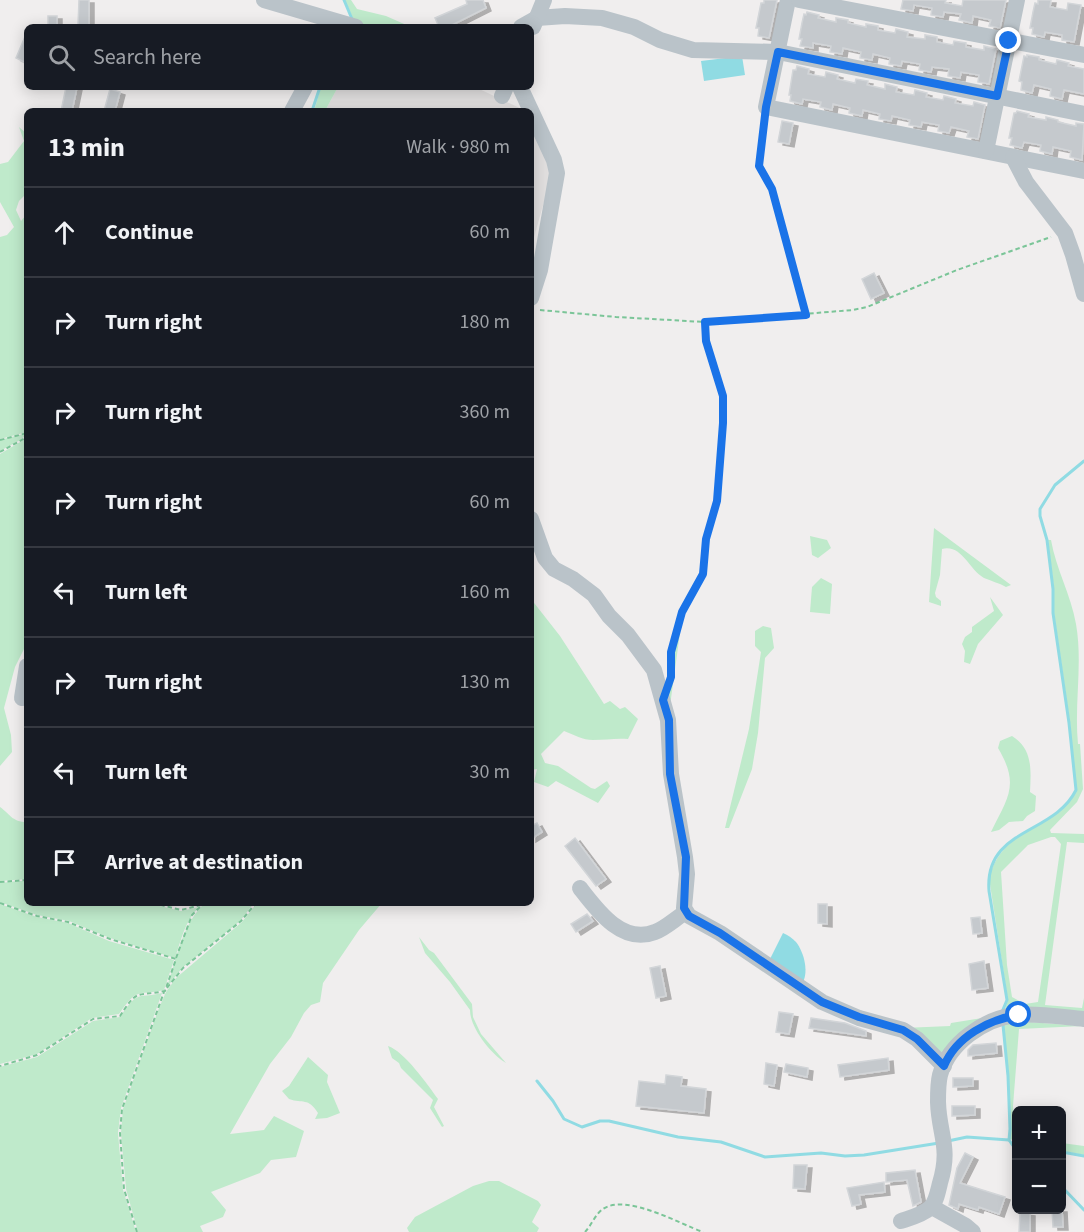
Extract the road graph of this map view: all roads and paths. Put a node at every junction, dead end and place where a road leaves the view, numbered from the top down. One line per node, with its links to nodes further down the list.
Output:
1 (264, 0): 6 (street)
2 (544, 0): 7 (street)
3 (788, 0): 9 (street)
4 (799, 0): 8 (street)
5 (1017, 0): 8 (street)
6 (340, 24)
7 (534, 25): 9 (street)
8 (1009, 41): 10 (street); 13 (street)
9 (778, 52): 13 (street); 14 (street)
10 (1084, 55)
11 (303, 90): 15 (street)
12 (522, 90): 16 (street)
13 (997, 96): 18 (street); 19 (street)
14 (766, 107): 19 (street); 26 (path)
15 (294, 108)
16 (532, 108)
17 (534, 114): 23 (street)
18 (1084, 114)
19 (986, 152): 20 (street)
20 (1013, 157): 21 (street); 22 (street)
21 (1084, 171)
22 (1065, 233): 24 (street); 26 (path)
23 (534, 289)
24 (1084, 294)
25 (534, 309): 27 (path)
26 (806, 315): 27 (path)
27 (705, 322): 33 (path)
28 (24, 436): 30 (path)
29 (24, 437): 31 (path)
30 (0, 440)
31 (0, 452)
32 (534, 527): 44 (street)
33 (671, 677)
34 (24, 685): 35 (street)
35 (22, 698)
36 (24, 880): 37 (path)
37 (0, 882)
38 (580, 888): 44 (street)
39 (0, 903): 45 (path)
40 (165, 906): 41 (path)
41 (195, 906)
42 (200, 906): 45 (path)
43 (254, 906): 46 (path)
44 (686, 912): 49 (street)
45 (176, 959): 46 (path)
46 (165, 991): 48 (path); 52 (path)
47 (1084, 1019): 49 (street)
48 (0, 1066)
49 (944, 1066): 50 (street)
50 (932, 1207): 51 (street); 55 (street)
51 (901, 1221)
52 (137, 1232)
53 (585, 1232): 54 (path)
54 (703, 1232)
55 (973, 1232)

